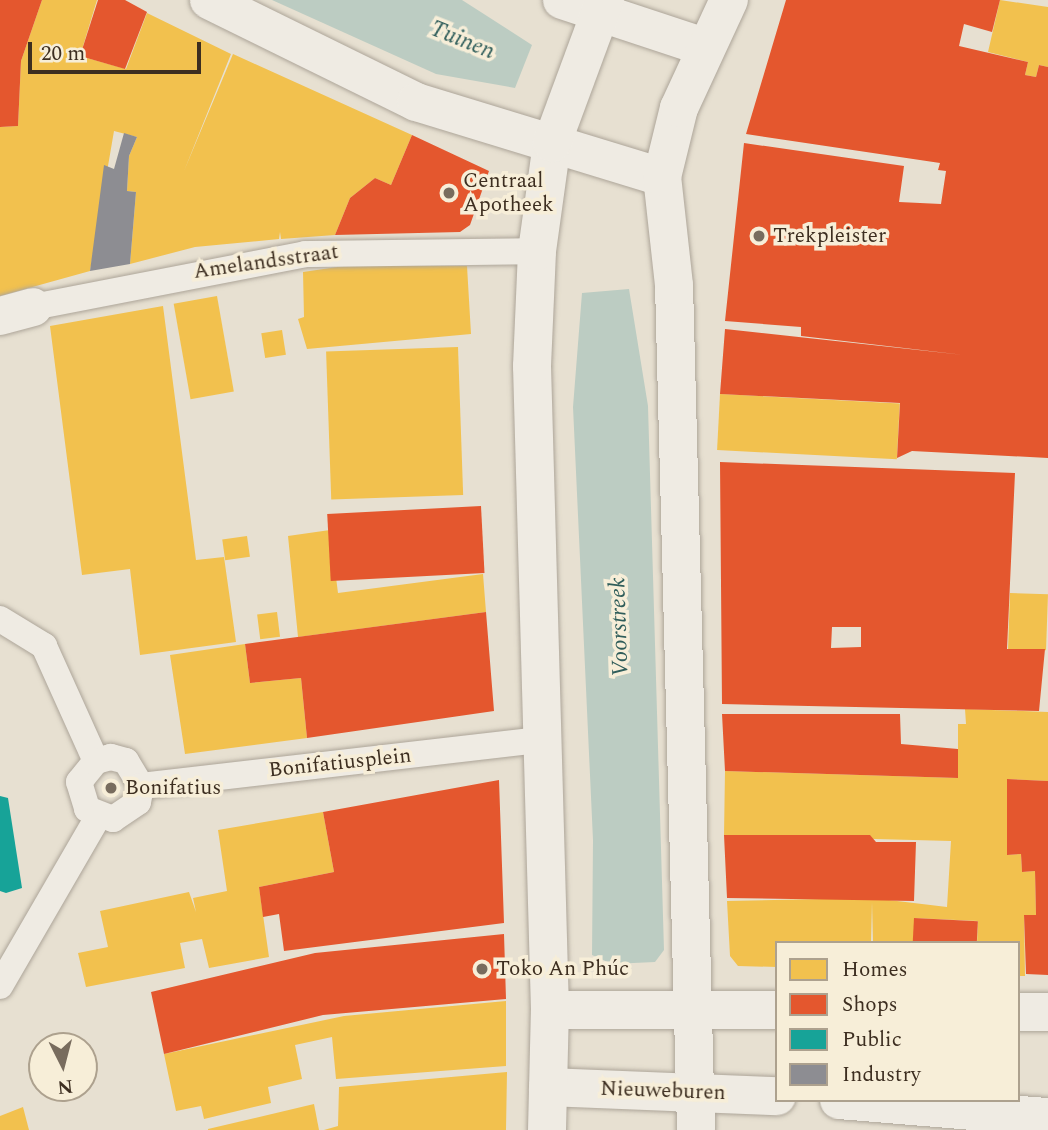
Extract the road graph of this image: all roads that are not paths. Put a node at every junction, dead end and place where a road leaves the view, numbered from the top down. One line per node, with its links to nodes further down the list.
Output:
1 (209, 0): 6 (street)
2 (562, 0): 4 (street)
3 (729, 0): 5 (street)
4 (602, 8): 5 (street); 6 (street)
5 (704, 47): 7 (street)
6 (552, 143): 7 (street); 8 (street)
7 (662, 177): 17 (street)
8 (537, 251): 9 (lane, Amelandsstraat); 11 (street)
9 (16, 311)
10 (0, 619): 12 (lane)
11 (540, 740): 13 (lane, Bonifatiusplein); 16 (street)
12 (96, 761): 13 (lane); 14 (lane)
13 (141, 786): 14 (lane)
14 (98, 817): 15 (lane)
15 (0, 986)
16 (550, 1010): 17 (street); 21 (street)
17 (694, 1010): 18 (street); 22 (street)
18 (775, 1010)
19 (1020, 1012): 20 (street)
20 (1048, 1012)
21 (548, 1087): 22 (street, Nieuweburen); 26 (street)
22 (696, 1091): 23 (street, Nieuweburen); 27 (street)
23 (775, 1096)
24 (864, 1102): 25 (street)
25 (1048, 1117)
26 (547, 1130)
27 (696, 1130)

